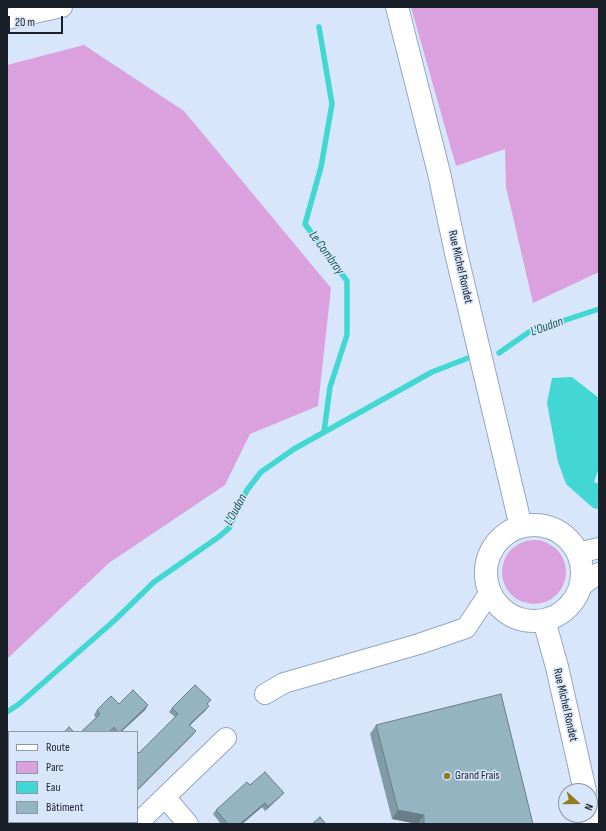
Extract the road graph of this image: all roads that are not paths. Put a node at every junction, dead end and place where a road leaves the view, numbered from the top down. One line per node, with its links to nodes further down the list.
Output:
1 (62, 7): 3 (street)
2 (397, 7): 4 (street, Rue Michel Rondet)
3 (7, 19)
4 (521, 527): 6 (street); 9 (street)
5 (599, 548): 6 (street)
6 (578, 554): 8 (street)
7 (599, 573): 8 (street)
8 (580, 587): 10 (street)
9 (490, 592): 10 (street); 11 (street)
10 (544, 620): 13 (street, Rue Michel Rondet)
11 (265, 694)
12 (226, 738): 14 (street)
13 (584, 783)
14 (165, 797): 15 (street); 16 (street)
15 (137, 824)
16 (188, 824)

